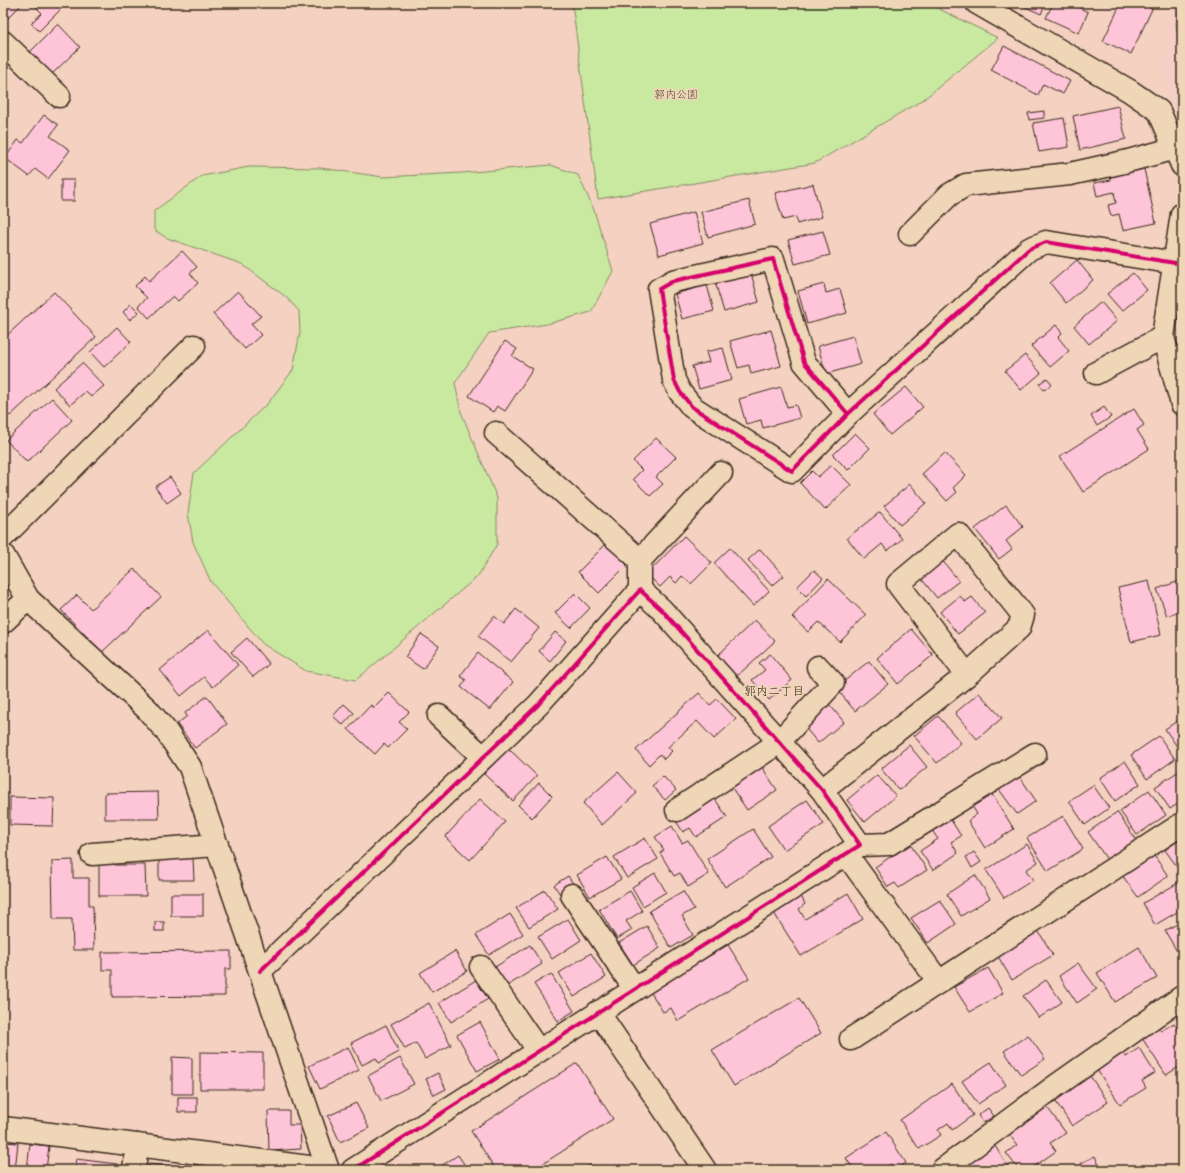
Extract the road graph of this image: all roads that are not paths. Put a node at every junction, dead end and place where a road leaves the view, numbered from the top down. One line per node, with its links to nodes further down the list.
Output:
1 (981, 4): 4 (street)
2 (3, 42): 3 (street)
3 (59, 96)
4 (1179, 156): 6 (street)
5 (1182, 214): 7 (street)
6 (910, 234)
7 (1175, 262): 8 (street); 12 (street)
8 (1163, 337): 10 (street); 11 (street)
9 (194, 346): 15 (street)
10 (1096, 373)
11 (1182, 404)
12 (848, 414): 12 (street)
13 (496, 433): 17 (street)
14 (721, 473): 17 (street)
15 (3, 537)
16 (3, 555): 19 (street)
17 (640, 560): 18 (street)
18 (640, 590): 24 (street); 26 (street)
19 (28, 599): 20 (street); 30 (street)
20 (3, 622)
21 (818, 667): 24 (street)
22 (968, 674): 22 (street); 27 (street)
23 (439, 716): 26 (street)
24 (778, 743): 27 (street); 28 (street)
25 (1035, 754): 31 (street)
26 (483, 757): 35 (street)
27 (822, 790): 31 (street)
28 (677, 810)
29 (1182, 824): 36 (street)
30 (217, 845): 32 (street); 35 (street)
31 (853, 850): 36 (street); 37 (street)
32 (92, 854)
33 (572, 895): 37 (street)
34 (481, 967): 41 (street)
35 (260, 971): 44 (street)
36 (939, 982): 40 (street)
37 (634, 988): 39 (street)
38 (1182, 997): 48 (street)
39 (598, 1012): 41 (street); 47 (street)
40 (851, 1039)
41 (538, 1050): 46 (street)
42 (3, 1128): 43 (street)
43 (137, 1145): 44 (street); 45 (street)
44 (327, 1169)
45 (134, 1170)
46 (353, 1170)
47 (705, 1170)
48 (942, 1170)

